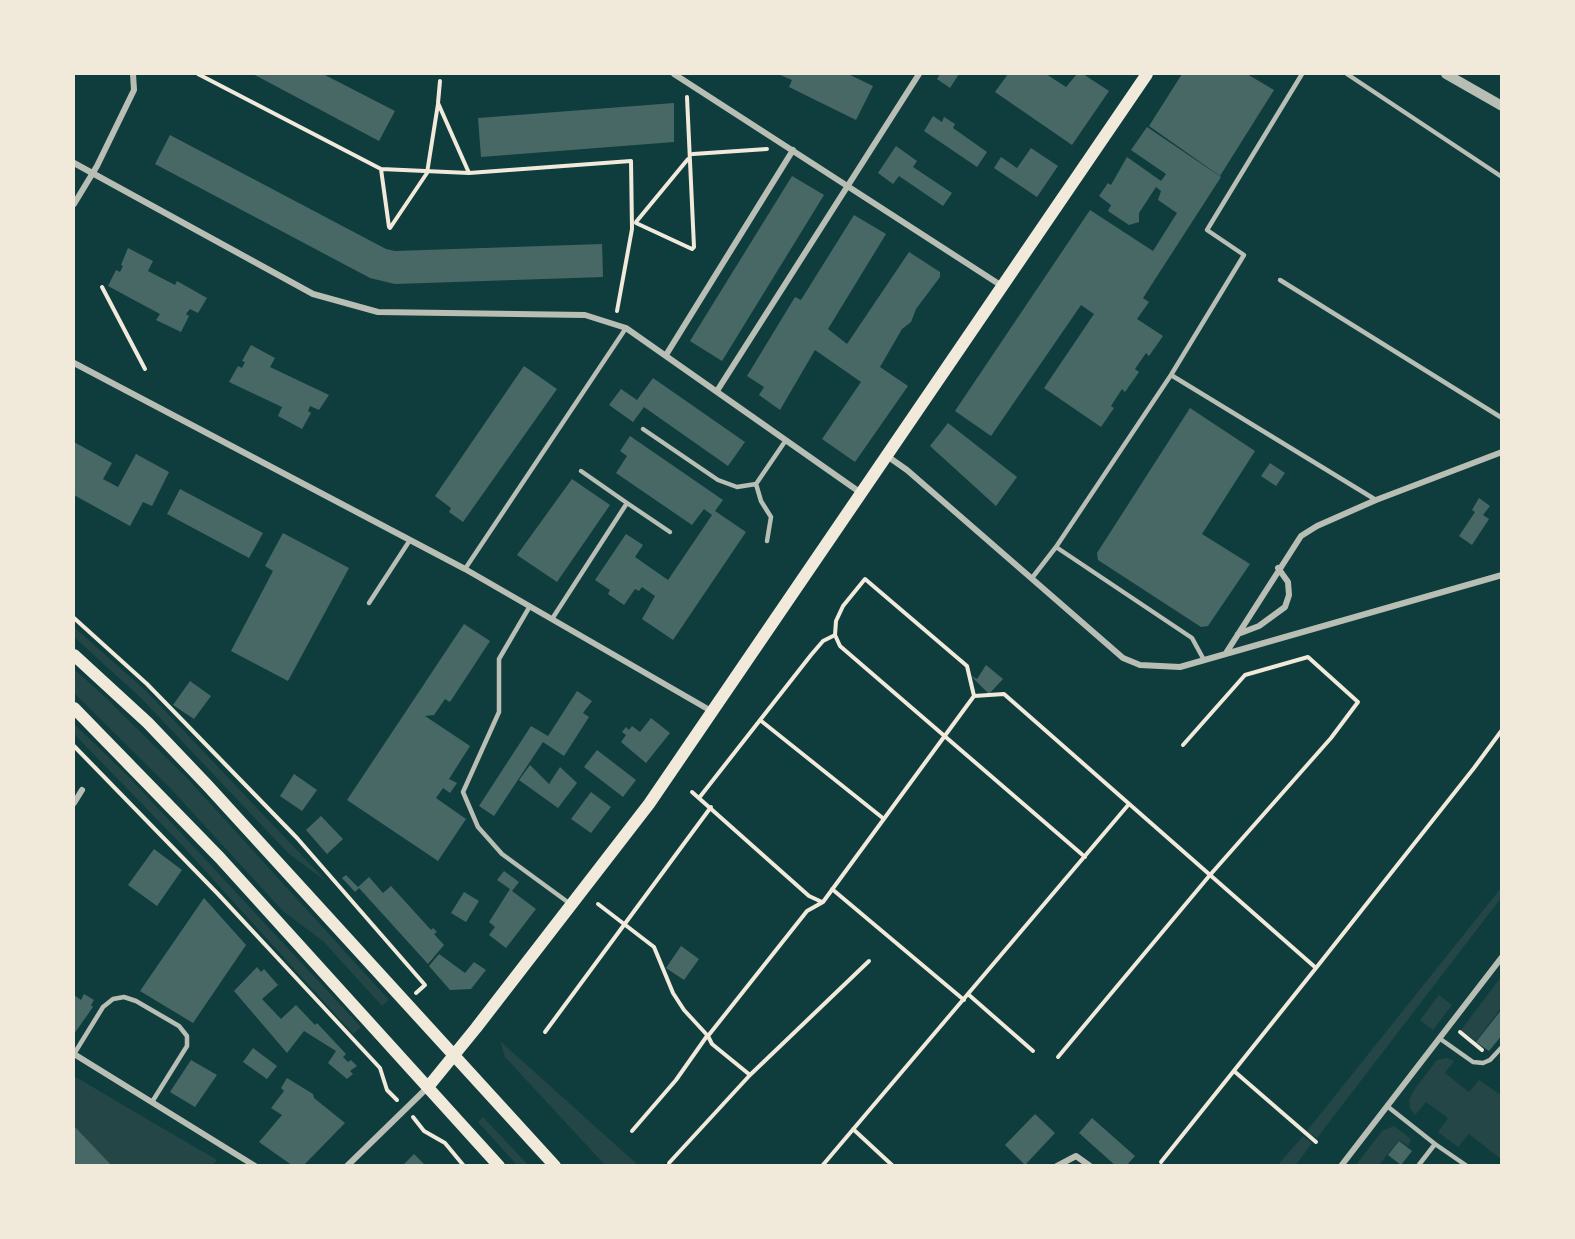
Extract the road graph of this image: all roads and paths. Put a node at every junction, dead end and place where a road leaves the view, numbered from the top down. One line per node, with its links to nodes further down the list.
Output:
1 (133, 74): 19 (street)
2 (198, 74): 17 (path)
3 (674, 74): 13 (street)
4 (919, 74): 22 (street)
5 (1147, 74): 26 (main road)
6 (1302, 74): 33 (lane)
7 (1347, 74): 21 (lane)
8 (1446, 74): 12 (street)
9 (440, 81): 11 (path)
10 (687, 89): 15 (path)
11 (438, 103): 18 (path); 20 (path)
12 (1502, 106)
13 (791, 149): 14 (path); 22 (street); 30 (street)
14 (693, 154)
15 (689, 158): 24 (path); 24 (path)
16 (74, 163): 19 (street)
17 (381, 169): 20 (path); 20 (path)
18 (469, 173): 20 (path); 24 (path)
19 (92, 174): 23 (street); 29 (street)
20 (427, 174)
21 (1502, 177)
22 (847, 185): 26 (street); 34 (street)
23 (74, 204)
24 (634, 223): 28 (path)
25 (1280, 280): 35 (lane)
26 (1002, 286): 39 (main road)
27 (102, 287): 32 (path)
28 (616, 311)
29 (626, 328): 30 (street); 50 (lane)
30 (666, 354): 34 (street)
31 (74, 363): 46 (street)
32 (145, 369)
33 (1171, 375): 43 (lane); 48 (lane)
34 (717, 391): 37 (street)
35 (1502, 418)
36 (643, 429): 41 (lane)
37 (786, 440): 41 (lane); 42 (street)
38 (1502, 452): 43 (street)
39 (886, 456): 42 (main road); 52 (street)
40 (581, 471): 44 (lane)
41 (756, 484): 47 (lane)
42 (862, 494): 64 (main road)
43 (1376, 500): 49 (street)
44 (627, 503): 45 (lane); 56 (lane)
45 (670, 532)
46 (410, 540): 50 (street); 53 (lane)
47 (767, 541)
48 (1056, 547): 52 (lane); 61 (lane)
49 (1278, 568): 58 (street); 58 (street)
50 (465, 569): 54 (street)
51 (1502, 575): 59 (street)
52 (1032, 578): 61 (street)
53 (369, 603)
54 (530, 606): 56 (street); 82 (lane)
55 (74, 618): 89 (path)
56 (552, 619): 64 (street)
57 (835, 634): 62 (path); 65 (path); 67 (path)
58 (1238, 634): 59 (street)
59 (1226, 653): 61 (street)
60 (74, 655): 89 (main road)
61 (1204, 660)
62 (974, 696): 67 (path); 74 (path)
63 (74, 708): 91 (main road)
64 (713, 712): 82 (main road)
65 (760, 720): 72 (path); 76 (path)
66 (1502, 730): 86 (path)
67 (945, 737): 76 (path); 77 (path)
68 (1183, 745): 78 (path)
69 (74, 746): 95 (path)
70 (82, 790): 73 (street)
71 (692, 792): 72 (path)
72 (699, 798): 75 (path)
73 (74, 803)
74 (1130, 804): 77 (path); 78 (path)
75 (711, 807): 80 (path); 83 (path)
76 (884, 819): 79 (path)
77 (1085, 857): 87 (path)
78 (1210, 875): 86 (path); 100 (path)
79 (832, 889): 80 (path); 88 (path)
80 (823, 902): 93 (path)
81 (598, 904): 83 (path)
82 (572, 905): 99 (main road)
83 (624, 924): 92 (path); 93 (path)
84 (1502, 957): 90 (street)
85 (869, 961): 103 (path)
86 (1316, 968): 102 (path)
87 (969, 995): 88 (path); 97 (path)
88 (964, 1000): 108 (path)
89 (406, 1003): 99 (main road)
90 (1449, 1025): 94 (street); 101 (path)
91 (376, 1030): 95 (path); 104 (main road)
92 (545, 1032)
93 (708, 1036): 103 (path); 109 (path)
94 (1439, 1038): 101 (lane); 106 (street)
95 (358, 1045): 107 (path)
96 (1502, 1047): 101 (lane)
97 (1033, 1051)
98 (74, 1054): 105 (street); 105 (lane)
99 (455, 1056): 104 (main road); 118 (main road)
100 (1058, 1057)
101 (1493, 1058)
102 (1234, 1071): 110 (path); 112 (path)
103 (750, 1075): 113 (path)
104 (428, 1087): 107 (street); 117 (main road)
105 (152, 1102): 114 (street)
106 (1387, 1106): 111 (lane); 123 (street)
107 (406, 1109): 115 (street); 116 (path)
108 (853, 1130): 119 (path); 120 (path)
109 (632, 1131)
110 (1316, 1143)
111 (1435, 1144): 124 (lane); 125 (lane)
112 (1161, 1162)
113 (669, 1163)
114 (255, 1166)
115 (347, 1166)
116 (464, 1166)
117 (499, 1166)
118 (555, 1166)
119 (822, 1166)
120 (893, 1166)
121 (1057, 1166): 122 (street)
122 (1090, 1166)
123 (1341, 1166)
124 (1418, 1166)
125 (1467, 1166)

